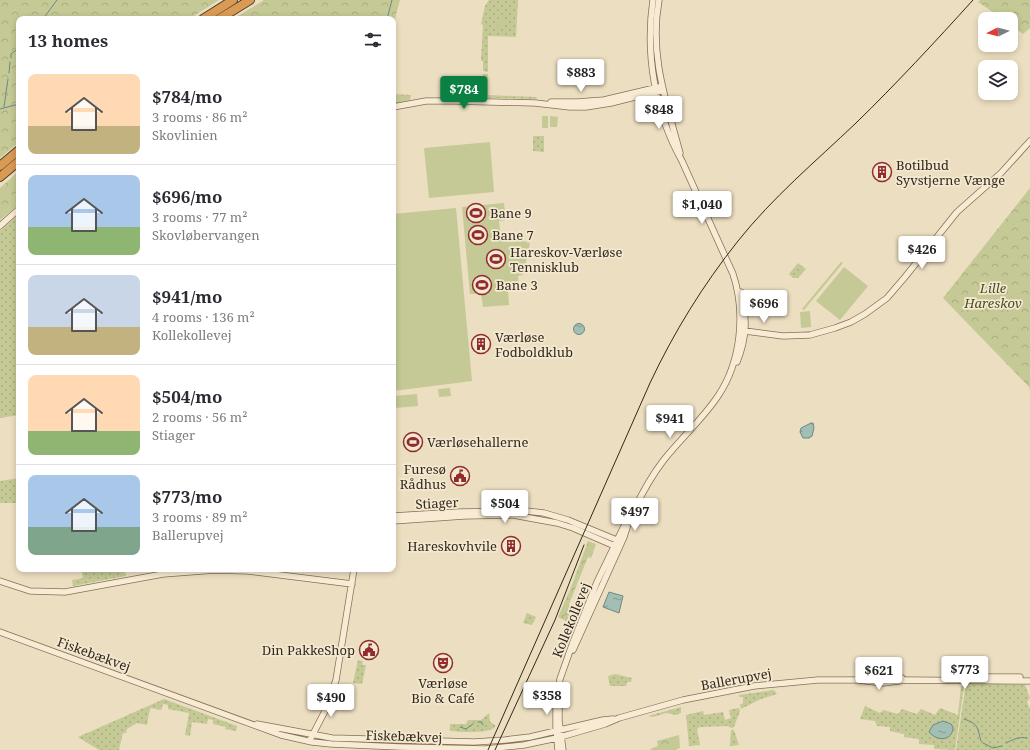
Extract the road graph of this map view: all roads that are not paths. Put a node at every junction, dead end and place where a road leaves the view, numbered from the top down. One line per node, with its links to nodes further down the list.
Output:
1 (233, 0): 5 (highway)
2 (250, 0): 6 (highway)
3 (653, 0): 7 (street, Kollekollevej)
4 (659, 0): 7 (street, Kollekollevej)
5 (208, 16)
6 (224, 16)
7 (659, 89): 8 (street); 16 (street, Kollekollevej)
8 (396, 106)
9 (1030, 141): 16 (street)
10 (16, 153): 12 (highway)
11 (16, 164): 13 (highway)
12 (0, 166)
13 (0, 177)
14 (16, 212): 15 (street)
15 (0, 226)
16 (743, 333): 19 (street, Kollekollevej)
17 (396, 516): 19 (street, Stiager)
18 (396, 521): 20 (street, Stiager)
19 (619, 541): 20 (street, Kollekollevej)
20 (616, 547): 32 (street, Kollekollevej)
21 (189, 572): 24 (street)
22 (256, 572): 25 (street)
23 (354, 572): 25 (street)
24 (0, 582)
25 (352, 584): 33 (street)
26 (0, 632): 31 (street, Fiskebækvej)
27 (1030, 678): 28 (street, Ballerupvej)
28 (860, 680): 29 (street, Ballerupvej); 30 (street, Ballerupvej)
29 (1030, 681)
30 (619, 718): 32 (street, Ballerupvej); 34 (street, Ballerupvej)
31 (249, 722): 33 (street, Fiskebækvej); 35 (street, Fiskebækvej)
32 (558, 730): 33 (street, Fiskebækvej); 34 (street, Kollekollevej)
33 (313, 735): 35 (street)
34 (559, 738): 35 (street, Fiskebækvej); 36 (street); 37 (street)
35 (309, 741)
36 (558, 750)
37 (563, 750)

